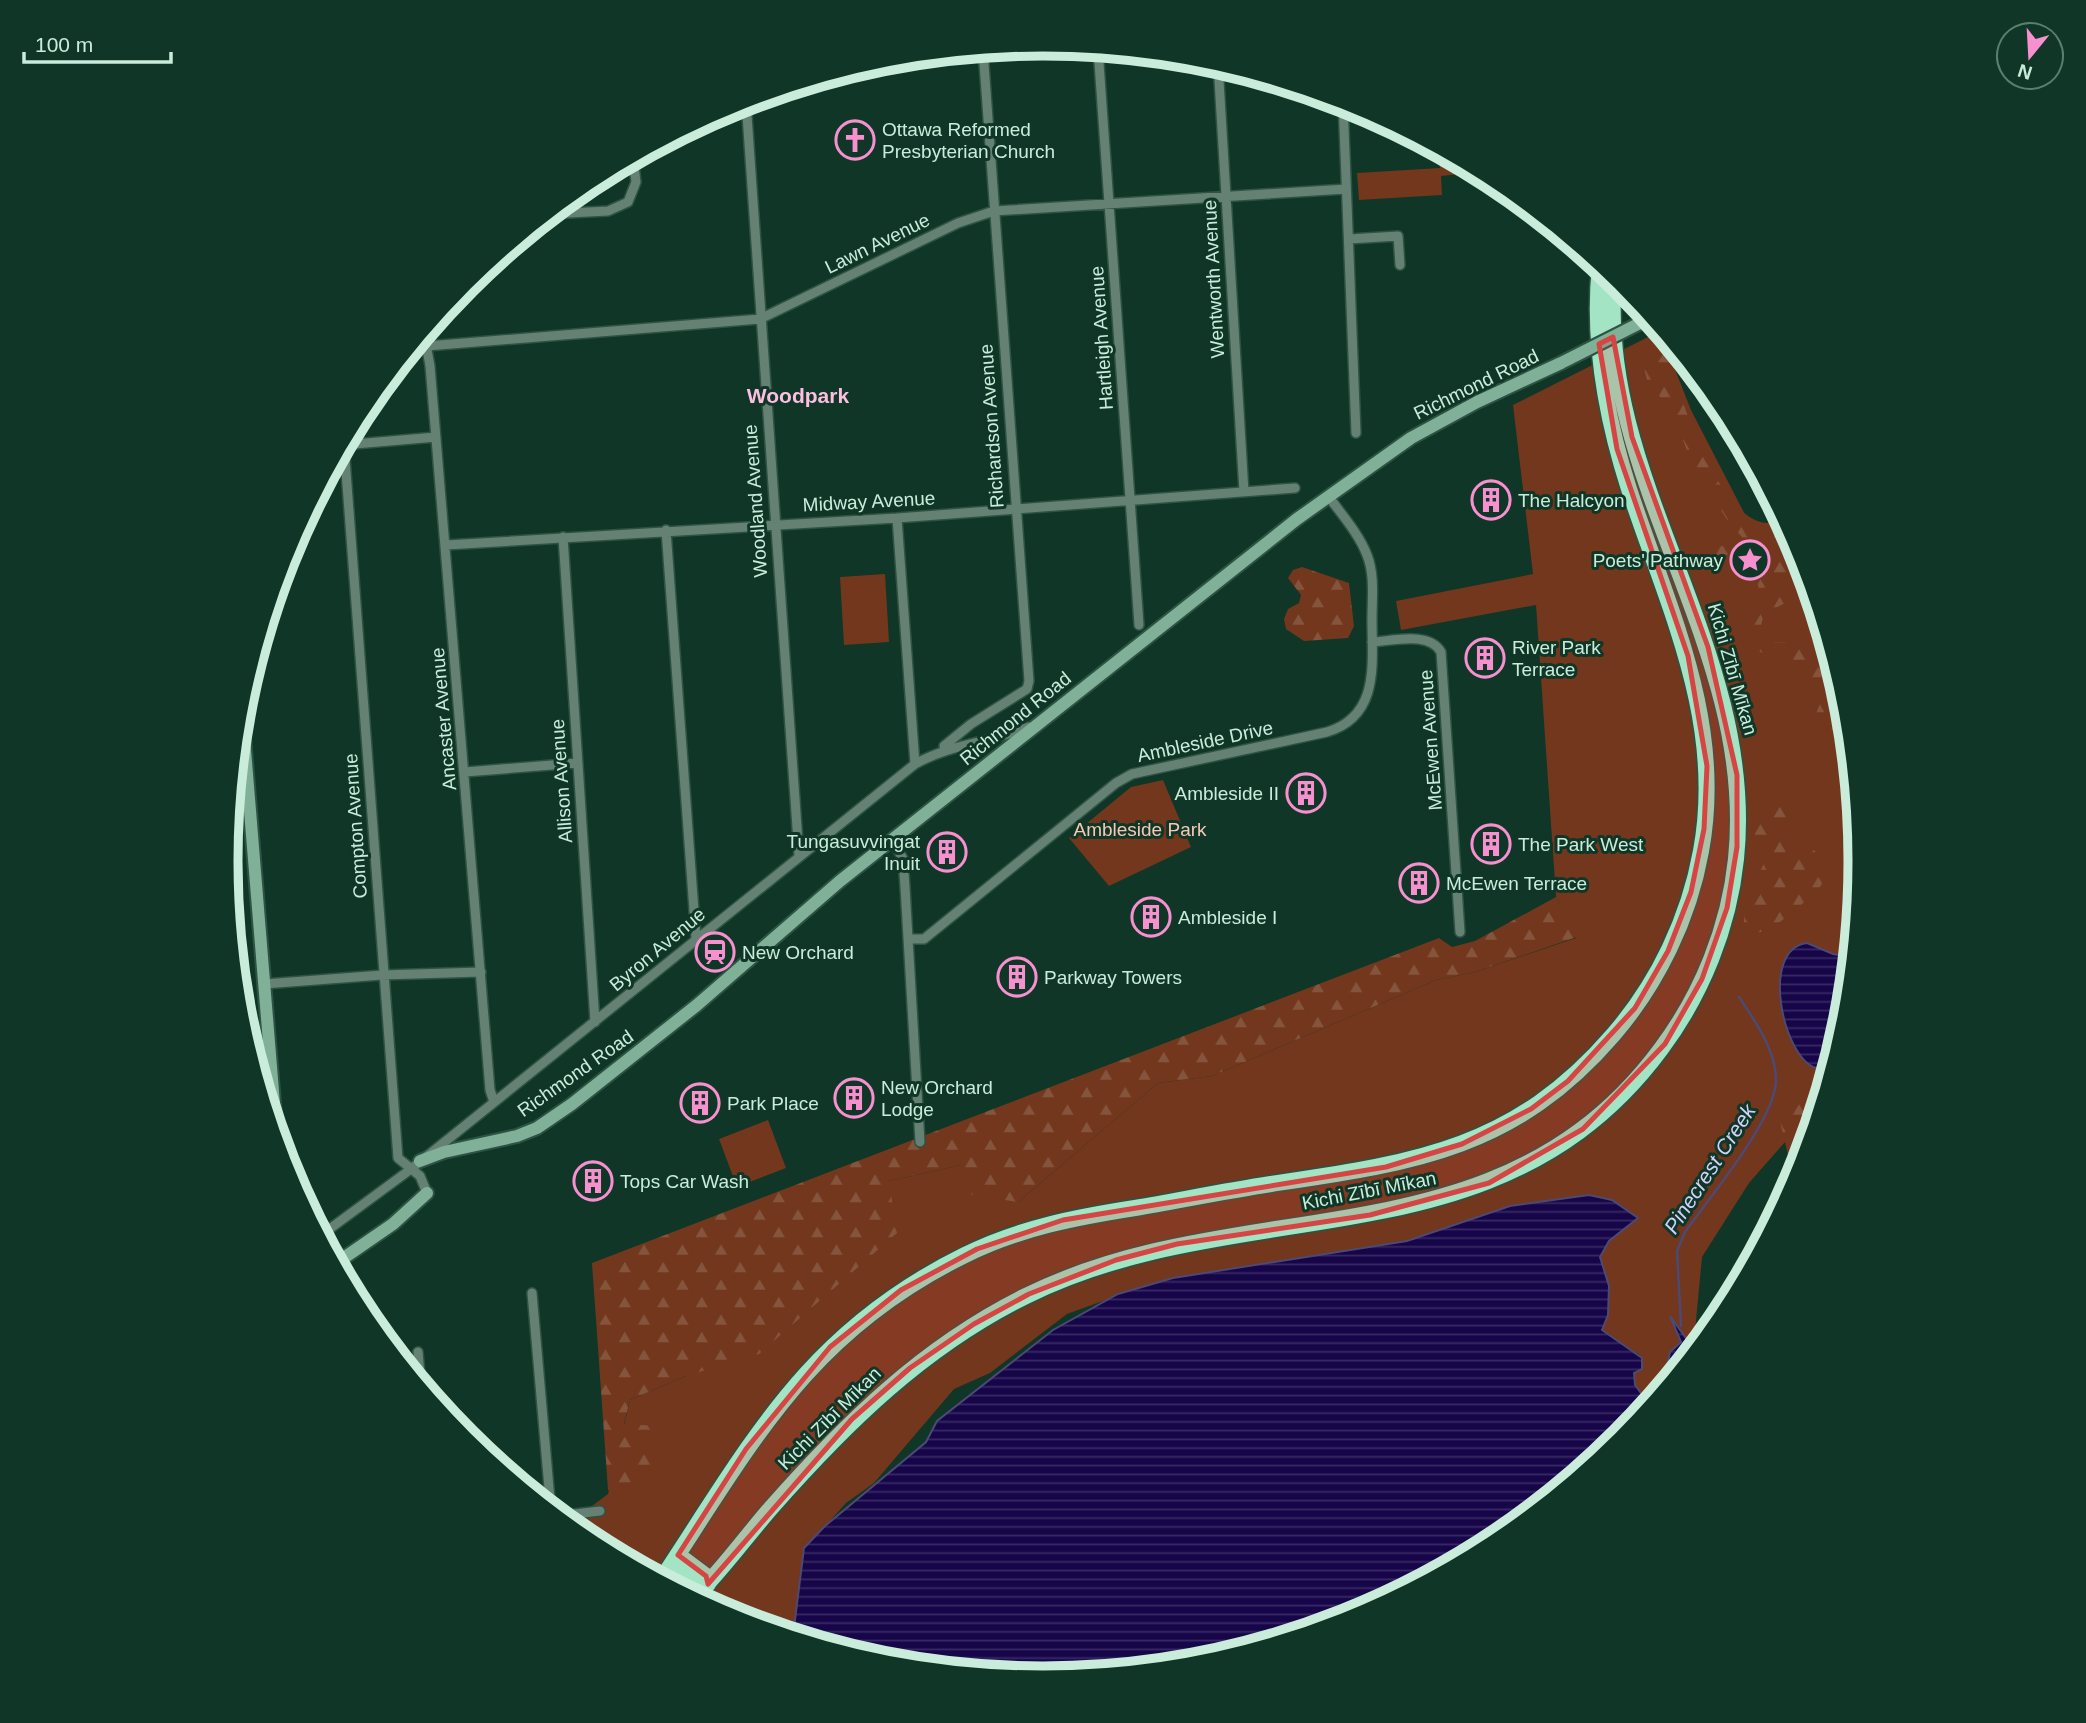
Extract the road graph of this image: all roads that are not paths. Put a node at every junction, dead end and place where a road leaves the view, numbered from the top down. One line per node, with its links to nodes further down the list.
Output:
1 (1099, 58): 9 (street, Hartleigh Avenue)
2 (984, 59): 10 (street, Richardson Avenue)
3 (1219, 75): 8 (street, Wentworth Avenue)
4 (747, 113): 16 (street, Woodland Avenue)
5 (1343, 114): 7 (street)
6 (634, 168): 11 (street)
7 (1346, 189): 8 (street, Lawn Avenue); 12 (street)
8 (1226, 195): 9 (street, Lawn Avenue); 24 (street, Wentworth Avenue)
9 (1109, 202): 10 (street, Lawn Avenue); 26 (street, Hartleigh Avenue)
10 (994, 211): 16 (street, Lawn Avenue); 27 (street, Richardson Avenue)
11 (565, 213)
12 (1349, 239): 13 (street); 19 (street)
13 (1400, 265)
14 (1600, 280): 63 (highway, Kichi Zībī Mīkan)
15 (1614, 293): 65 (highway, Kichi Zībī Mīkan)
16 (760, 319): 18 (street, Lawn Avenue); 29 (street, Woodland Avenue)
17 (1642, 322): 25 (main road, Richmond Road, bridge)
18 (427, 346): 20 (street, Ancaster Avenue)
19 (1356, 433)
20 (436, 437): 21 (street); 32 (street, Ancaster Avenue)
21 (354, 444)
22 (344, 461): 47 (street, Compton Avenue)
23 (1295, 488): 24 (street, Midway Avenue)
24 (1244, 492): 26 (street, Midway Avenue)
25 (1329, 497): 34 (street); 35 (main road, Richmond Road)
26 (1130, 500): 27 (street, Midway Avenue); 33 (street, Hartleigh Avenue)
27 (1015, 509): 28 (street, Midway Avenue); 37 (street, Richardson Avenue)
28 (897, 518): 29 (street, Midway Avenue); 39 (street)
29 (773, 524): 30 (street, Midway Avenue); 42 (street, Woodland Avenue)
30 (666, 530): 31 (street, Midway Avenue); 44 (street)
31 (563, 537): 32 (street, Midway Avenue); 38 (street, Allison Avenue)
32 (446, 545): 40 (street, Ancaster Avenue)
33 (1139, 625)
34 (1372, 642): 43 (street, McEwen Avenue); 45 (street, Ambleside Drive)
35 (1034, 725): 37 (street, Byron Avenue); 41 (main road, Richmond Road)
36 (245, 750): 48 (main road)
37 (937, 752): 39 (street, Byron Avenue)
38 (577, 763): 40 (street); 49 (street, Allison Avenue)
39 (915, 764): 42 (street, Byron Avenue)
40 (465, 772): 46 (street, Ancaster Avenue)
41 (893, 841): 45 (street); 53 (main road, Richmond Road)
42 (799, 856): 44 (street, Byron Avenue)
43 (1460, 932)
44 (696, 938): 49 (street, Byron Avenue)
45 (909, 939): 52 (street)
46 (481, 972): 47 (street); 51 (street, Ancaster Avenue)
47 (382, 975): 48 (street); 53 (street, Compton Avenue)
48 (264, 984): 50 (main road)
49 (595, 1022): 51 (street, Byron Avenue)
50 (274, 1098)
51 (494, 1102): 53 (street, Byron Avenue)
52 (920, 1142)
53 (416, 1165): 54 (street, Compton Avenue); 55 (street, Byron Avenue)
54 (426, 1193): 56 (main road)
55 (327, 1230)
56 (342, 1259)
57 (532, 1293): 60 (street)
58 (418, 1352): 59 (street)
59 (420, 1371)
60 (550, 1498)
61 (600, 1511): 62 (street)
62 (572, 1514)
63 (675, 1560): 64 (highway, Kichi Zībī Mīkan); 65 (highway)
64 (666, 1573)
65 (708, 1584): 66 (highway, Kichi Zībī Mīkan)
66 (701, 1591)

